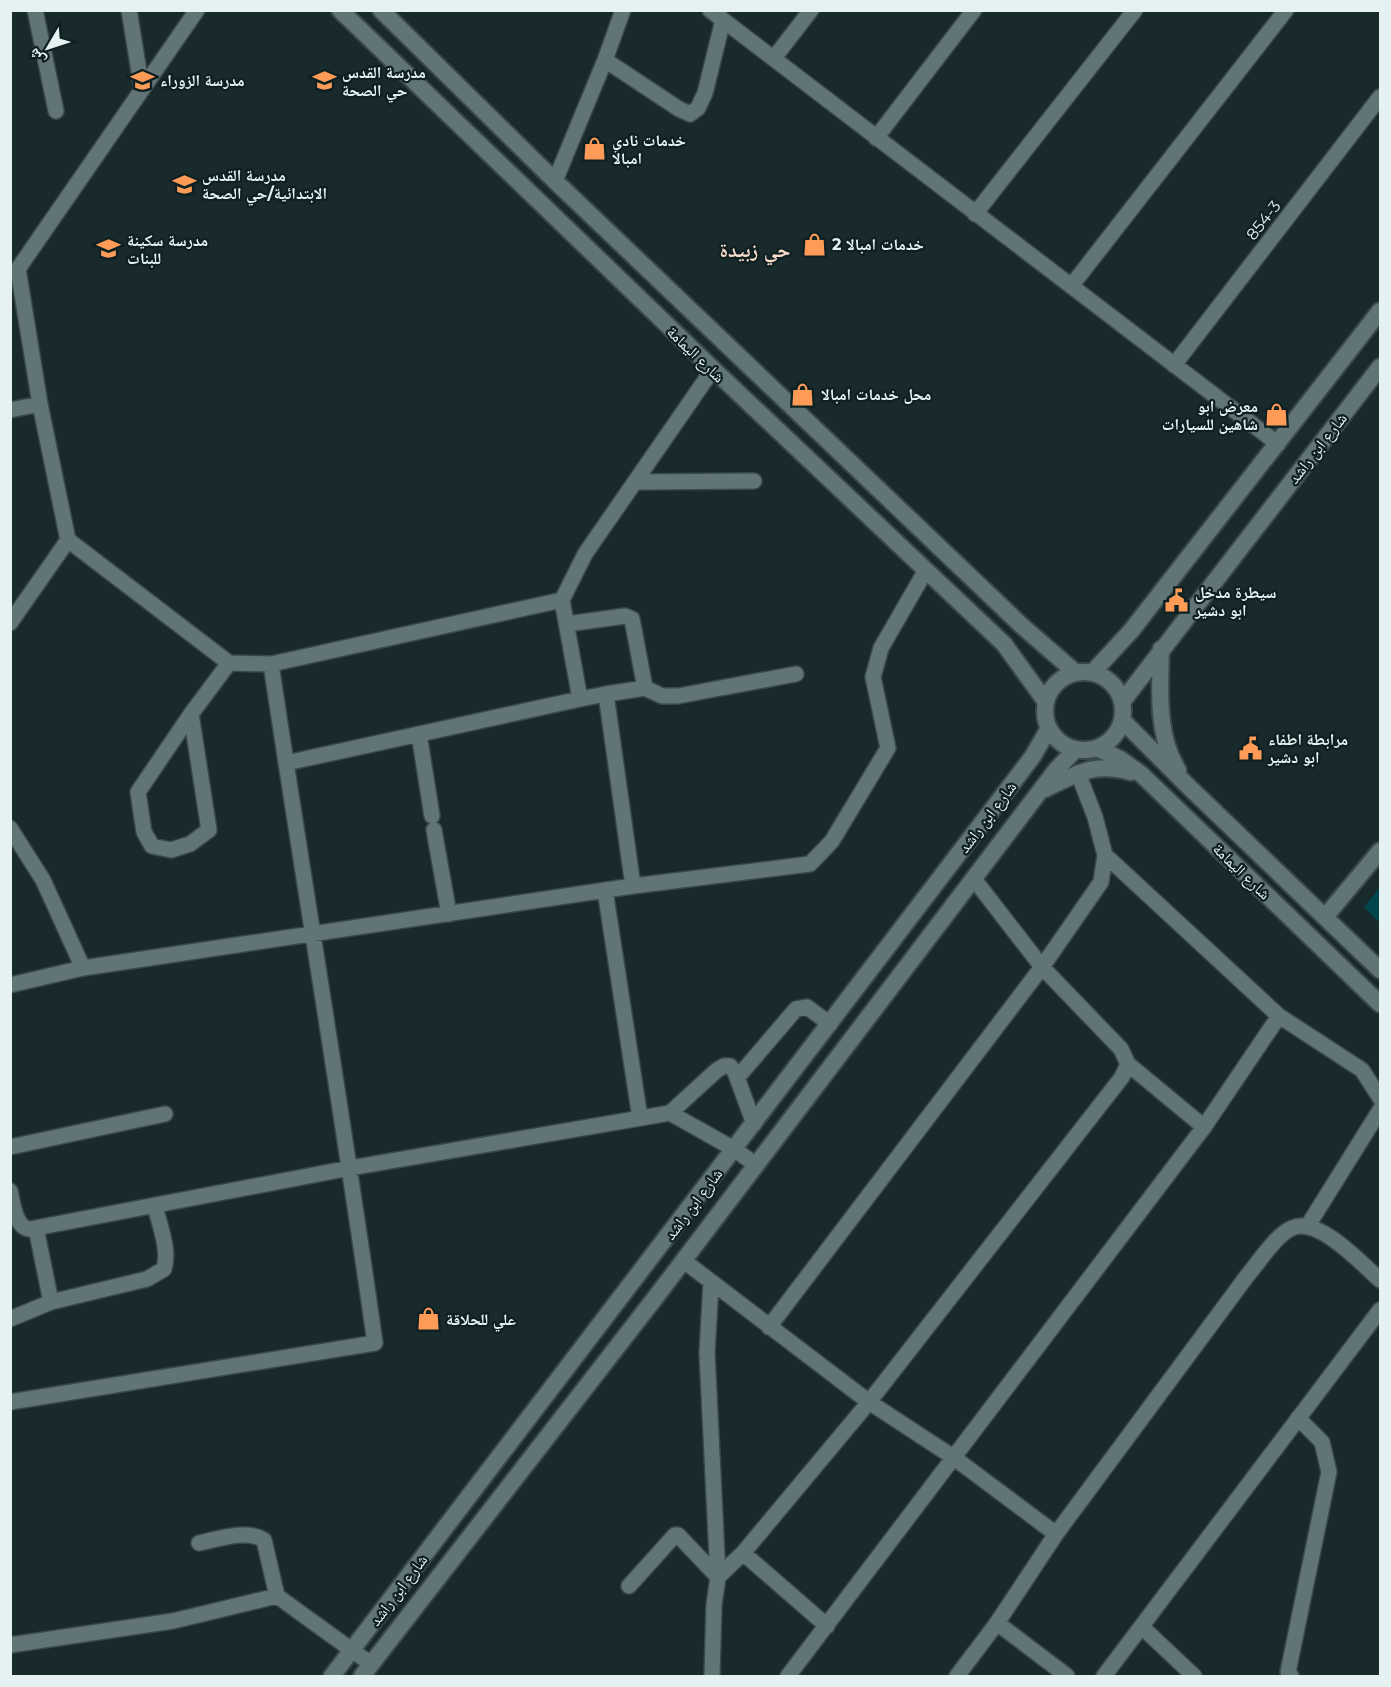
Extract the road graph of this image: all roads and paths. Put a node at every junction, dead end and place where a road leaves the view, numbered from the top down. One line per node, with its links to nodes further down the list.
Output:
1 (35, 10): 17 (street)
2 (129, 10): 15 (street)
3 (197, 10): 15 (street)
4 (340, 10): 19 (main road, شارع اليمامة)
5 (381, 10): 18 (main road, شارع اليمامة)
6 (623, 10): 14 (street)
7 (710, 10): 12 (street)
8 (811, 10): 13 (street)
9 (974, 10): 20 (street)
10 (1135, 10): 22 (street)
11 (1286, 10): 24 (street)
12 (723, 20): 13 (street); 14 (street)
13 (774, 58): 20 (street)
14 (605, 60): 21 (street)
15 (142, 90): 23 (street)
16 (1380, 98): 26 (street, 854-3)
17 (56, 111)
18 (487, 114): 19 (main road); 21 (main road, شارع اليمامة)
19 (468, 134): 28 (main road, شارع اليمامة)
20 (876, 138): 22 (street)
21 (555, 181): 42 (main road, شارع اليمامة)
22 (975, 213): 24 (street)
23 (14, 269): 29 (street)
24 (1072, 285): 26 (street)
25 (1380, 311): 31 (main road, شارع ابن راشد)
26 (1174, 365): 31 (street)
27 (1380, 367): 39 (main road, شارع ابن راشد)
28 (713, 369): 33 (street); 35 (main road, شارع اليمامة)
29 (40, 404): 30 (street); 34 (street)
30 (10, 410)
31 (1278, 444): 43 (main road, شارع ابن راشد)
32 (754, 481): 33 (street)
33 (635, 482): 36 (street)
34 (68, 540): 37 (street); 40 (street)
35 (926, 570): 48 (main road, شارع اليمامة); 65 (street)
36 (562, 600): 38 (street); 41 (street)
37 (10, 623)
38 (567, 624): 45 (street); 47 (street)
39 (1161, 649): 49 (main road, شارع ابن راشد); 59 (main road)
40 (229, 663): 41 (street); 50 (street)
41 (271, 664): 56 (street)
42 (1075, 672): 43 (main road); 48 (main road)
43 (1093, 672): 49 (main road)
44 (796, 674): 45 (street)
45 (645, 688): 46 (street)
46 (606, 694): 47 (street); 65 (street)
47 (580, 699): 53 (street)
48 (1046, 702): 52 (main road)
49 (1122, 702): 51 (main road)
50 (191, 714): 50 (street)
51 (1122, 720): 54 (main road); 59 (main road, شارع اليمامة)
52 (1049, 728): 55 (main road); 76 (main road, شارع ابن راشد)
53 (419, 734): 56 (street); 67 (street)
54 (1097, 748): 55 (main road); 58 (main road, شارع اليمامة)
55 (1076, 749): 60 (main road, شارع ابن راشد)
56 (286, 763): 69 (street)
57 (1078, 773): 58 (main road); 60 (main road); 63 (street)
58 (1141, 774): 74 (main road, شارع اليمامة)
59 (1188, 786): 68 (main road, شارع اليمامة)
60 (1041, 790): 64 (main road, شارع ابن راشد)
61 (10, 828): 70 (street)
62 (1380, 851): 68 (main road)
63 (1105, 855): 71 (street); 75 (street)
64 (974, 879): 71 (street); 88 (main road, شارع ابن راشد)
65 (633, 886): 66 (street)
66 (605, 890): 67 (street); 83 (street)
67 (449, 914): 69 (street)
68 (1325, 917): 72 (main road, شارع اليمامة)
69 (312, 935): 70 (street); 89 (street)
70 (83, 968): 73 (street)
71 (1042, 968): 77 (street); 100 (street)
72 (1380, 970)
73 (10, 985)
74 (1380, 1004)
75 (1279, 1016): 79 (street); 85 (street)
76 (830, 1024): 78 (street); 84 (main road, شارع ابن راشد)
77 (1128, 1064): 85 (street); 102 (street)
78 (737, 1078): 81 (street); 84 (street)
79 (1380, 1098)
80 (1380, 1110): 92 (street)
81 (670, 1113): 83 (street); 87 (street)
82 (165, 1114): 86 (street)
83 (640, 1118): 89 (street)
84 (754, 1124): 87 (main road, شارع ابن راشد)
85 (1204, 1127): 104 (street)
86 (10, 1148)
87 (734, 1149): 88 (street); 115 (main road, شارع ابن راشد)
88 (756, 1165): 94 (main road, شارع ابن راشد)
89 (350, 1168): 91 (street); 101 (street)
90 (10, 1191): 93 (street)
91 (155, 1205): 93 (street); 97 (street)
92 (1307, 1227): 95 (street); 105 (street)
93 (36, 1228): 97 (street)
94 (684, 1261): 96 (street); 116 (main road, شارع ابن راشد)
95 (1380, 1280)
96 (711, 1282): 100 (street); 108 (street)
97 (51, 1302): 99 (street)
98 (1380, 1310): 103 (street)
99 (10, 1319)
100 (769, 1327): 102 (street)
101 (10, 1402)
102 (869, 1402): 104 (street); 107 (street)
103 (1298, 1418): 113 (street); 124 (street)
104 (953, 1457): 105 (street); 112 (street)
105 (1056, 1534): 111 (street)
106 (199, 1543): 110 (street)
107 (743, 1553): 108 (street); 112 (street)
108 (718, 1577): 109 (street); 118 (street)
109 (629, 1586)
110 (277, 1596): 114 (street); 115 (street)
111 (998, 1623): 120 (street); 121 (street)
112 (827, 1626): 119 (street)
113 (1142, 1627): 122 (street); 123 (street)
114 (10, 1645)
115 (353, 1649): 116 (street); 117 (main road, شارع ابن راشد)
116 (366, 1670)
117 (332, 1677)
118 (712, 1677)
119 (788, 1677)
120 (957, 1677)
121 (1067, 1677)
122 (1104, 1677)
123 (1194, 1677)
124 (1290, 1677)

